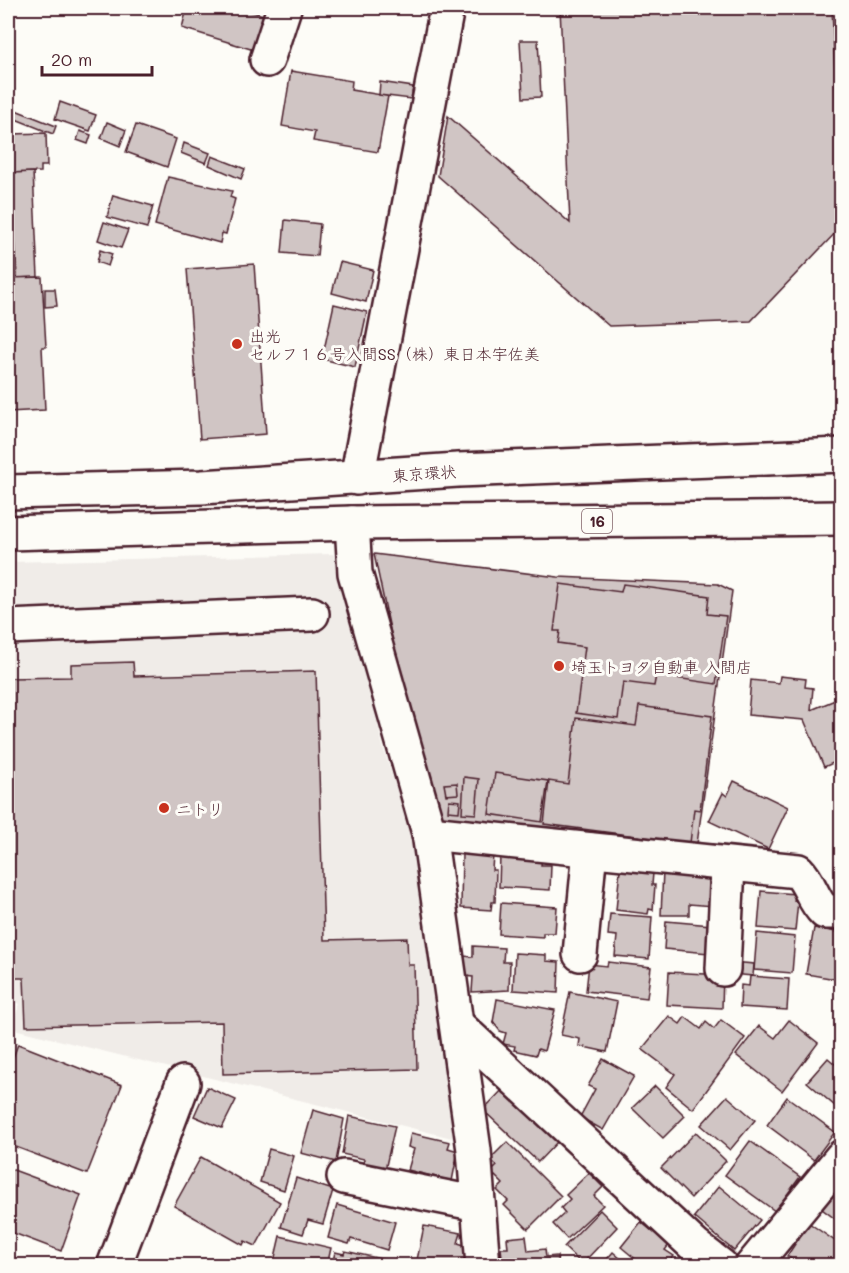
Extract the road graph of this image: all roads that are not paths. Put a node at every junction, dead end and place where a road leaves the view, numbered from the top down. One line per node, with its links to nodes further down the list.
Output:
1 (284, 8): 3 (main road)
2 (447, 8): 5 (main road)
3 (267, 60)
4 (842, 455): 5 (main road, 東京環状)
5 (357, 478): 6 (main road, 東京環状)
6 (8, 492)
7 (842, 518): 8 (main road, 16)
8 (352, 523): 9 (main road, 16); 12 (main road)
9 (8, 533)
10 (312, 614): 11 (main road)
11 (8, 627)
12 (429, 833): 13 (main road); 18 (main road)
13 (590, 850): 14 (main road); 16 (main road)
14 (728, 866): 15 (main road); 17 (main road)
15 (842, 912)
16 (580, 954)
17 (723, 969)
18 (457, 1025): 22 (main road); 23 (main road)
19 (183, 1083): 24 (main road)
20 (842, 1157): 27 (main road)
21 (344, 1177): 22 (main road)
22 (478, 1204): 25 (main road)
23 (690, 1256): 26 (main road)
24 (114, 1266)
25 (483, 1266)
26 (720, 1266)
27 (752, 1266)

